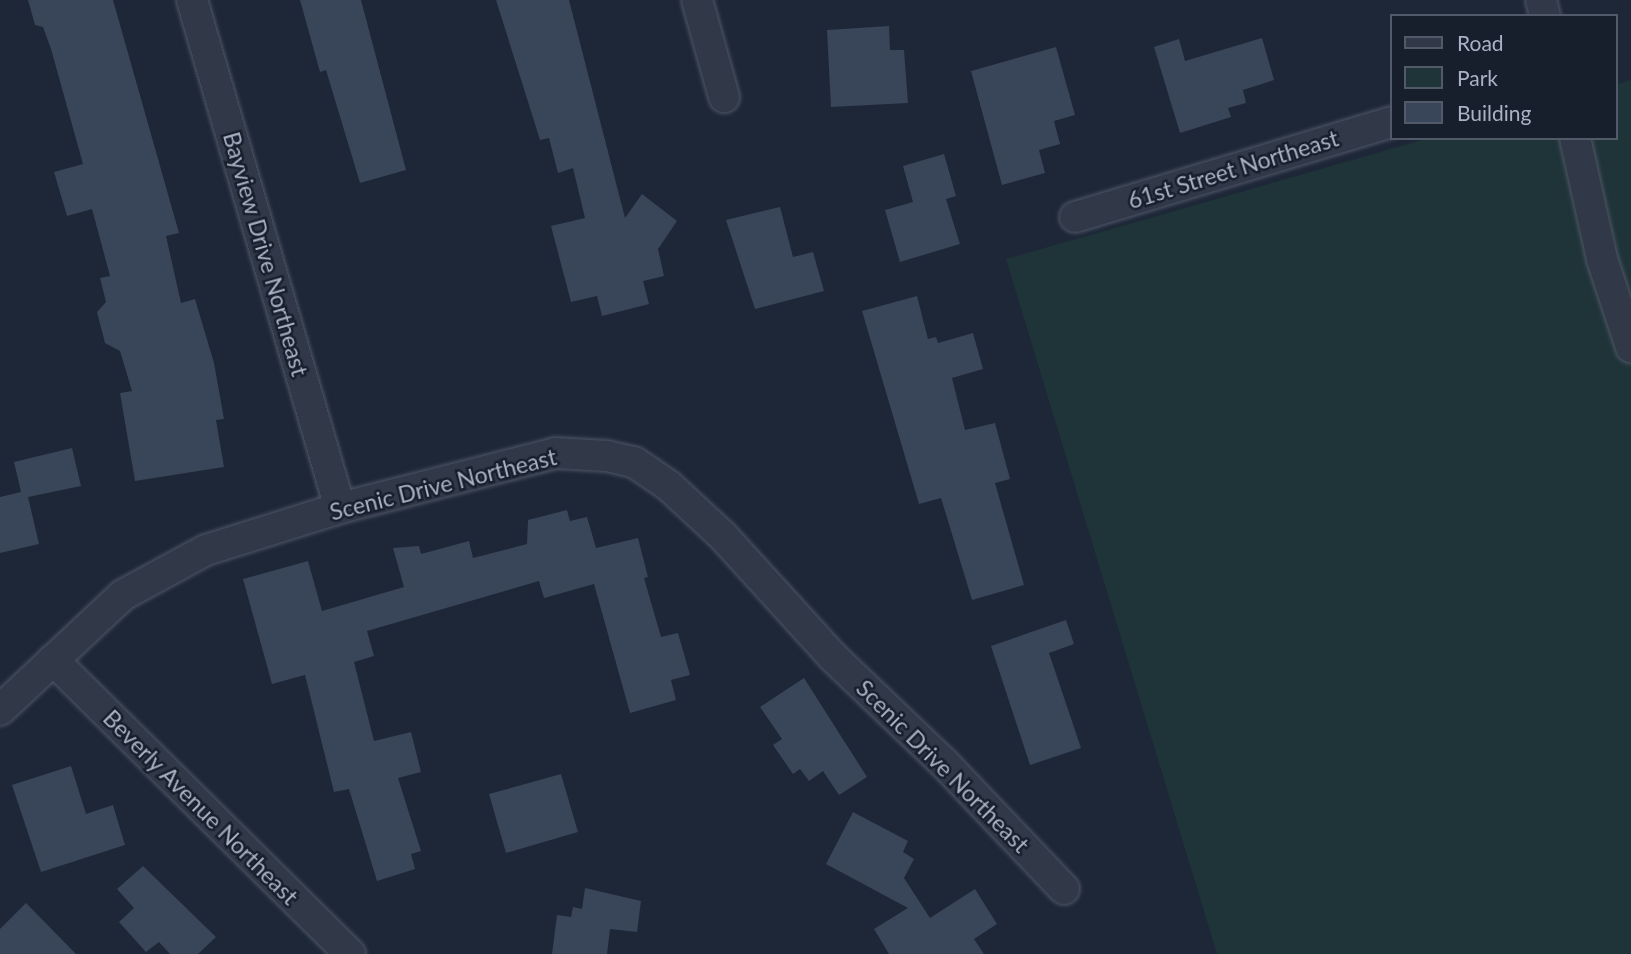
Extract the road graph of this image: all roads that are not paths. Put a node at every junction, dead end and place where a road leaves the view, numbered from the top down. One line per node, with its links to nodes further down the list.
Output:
1 (192, 0): 8 (street, Bayview Drive Northeast)
2 (697, 0): 3 (street)
3 (724, 97)
4 (1390, 122): 6 (street, 61st Street Northeast)
5 (1575, 140): 7 (street)
6 (1075, 216)
7 (1631, 347)
8 (340, 508): 9 (street, Scenic Drive Northeast); 11 (street, Scenic Drive Northeast)
9 (53, 660): 10 (street, Scenic Drive Northeast); 12 (street, Beverly Avenue Northeast)
10 (0, 710)
11 (1065, 889)
12 (350, 954)

